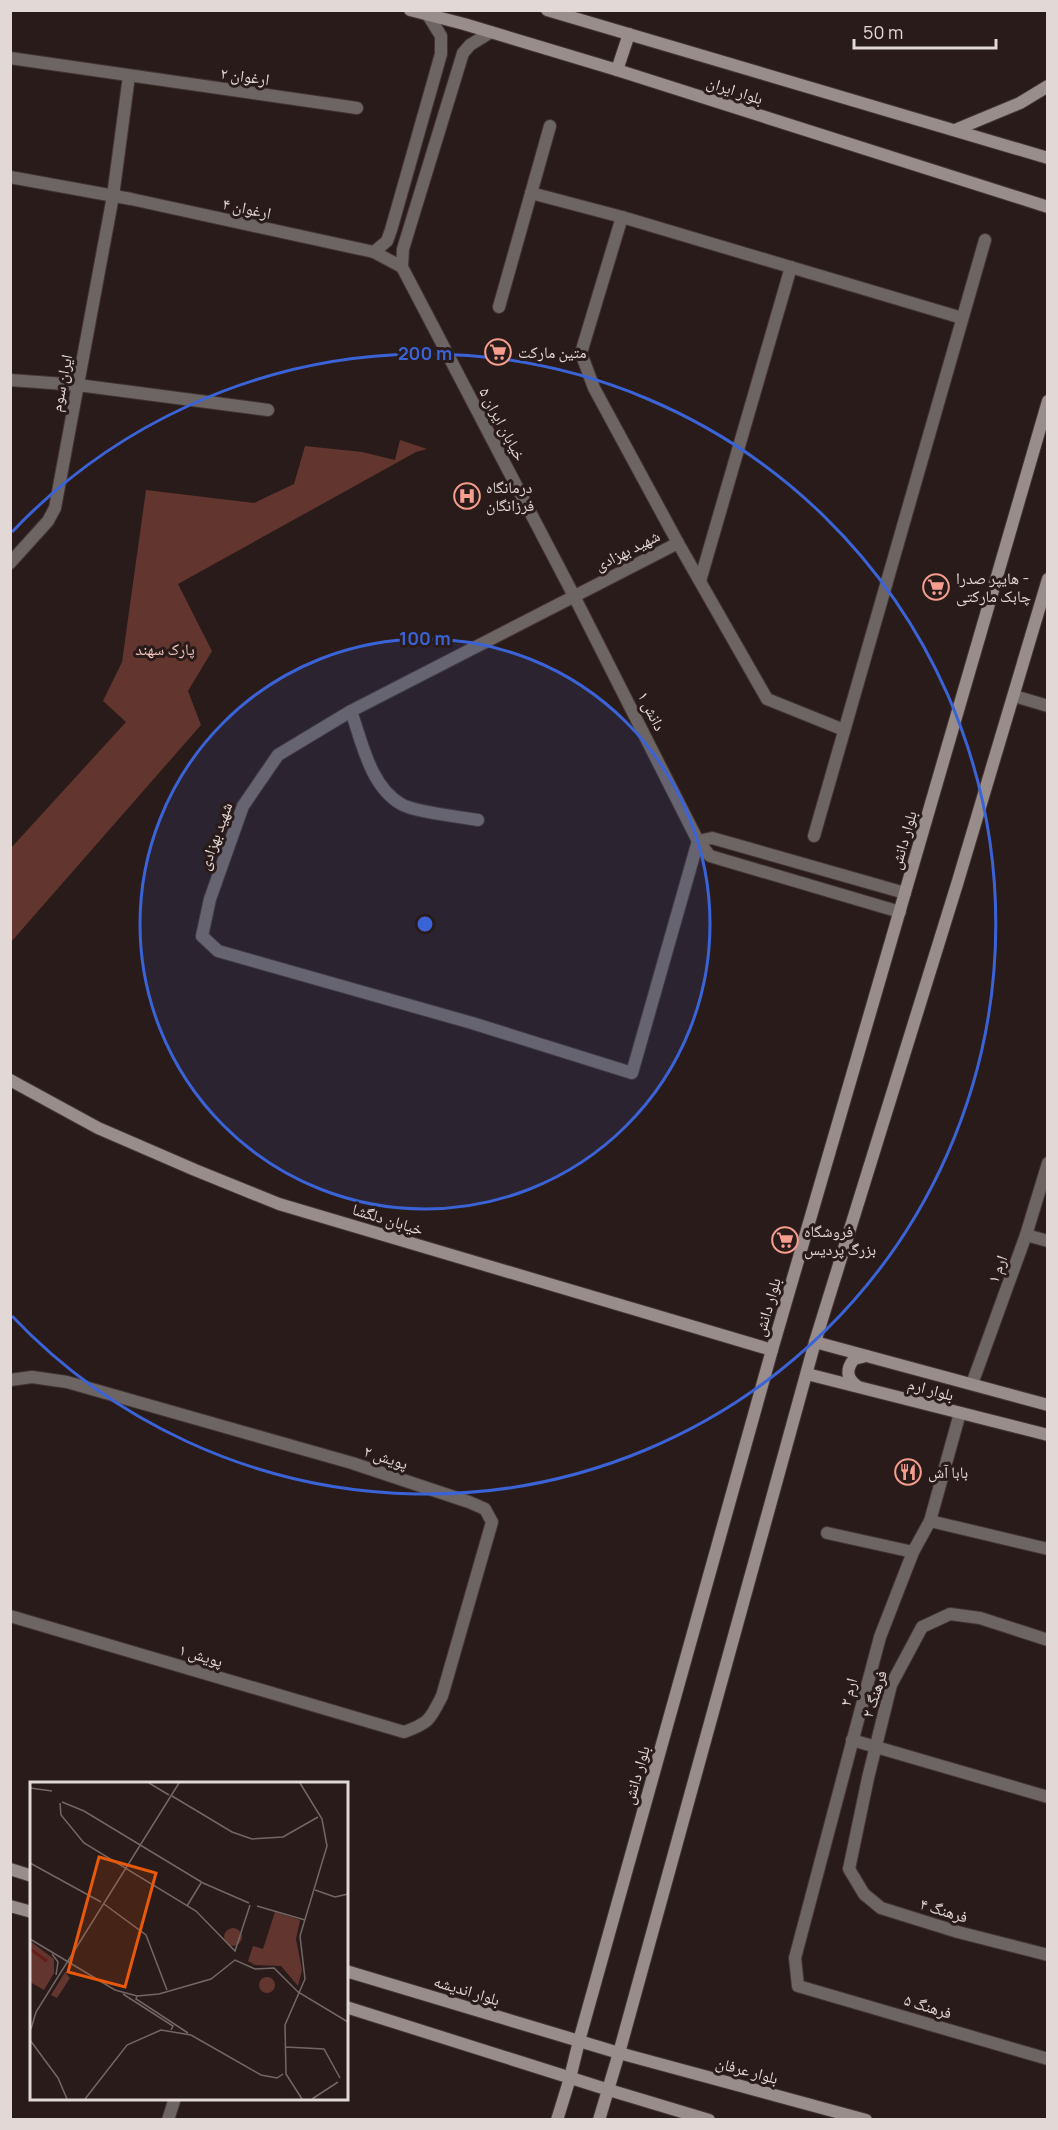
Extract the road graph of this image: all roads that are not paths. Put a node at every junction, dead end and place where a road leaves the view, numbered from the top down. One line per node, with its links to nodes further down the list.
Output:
1 (410, 10): 3 (main road, بلوار ایران)
2 (547, 10): 5 (main road, بلوار ایران)
3 (428, 15): 4 (main road, بلوار ایران); 20 (street)
4 (491, 32): 7 (main road, بلوار ایران); 21 (street)
5 (629, 34): 7 (main road); 12 (main road, بلوار ایران)
6 (10, 58): 8 (street, ارغوان ۲)
7 (617, 70): 17 (main road, بلوار ایران)
8 (129, 76): 10 (street, ارغوان ۲); 16 (street, ایران سوم)
9 (1047, 86): 12 (main road)
10 (357, 108)
11 (550, 126): 15 (street)
12 (955, 130): 13 (main road, بلوار ایران)
13 (1047, 158)
14 (10, 177): 16 (street, ارغوان ۴)
15 (531, 193): 18 (street); 23 (street)
16 (113, 196): 20 (street, ارغوان ۴); 26 (street, ایران سوم)
17 (1047, 207)
18 (622, 217): 22 (street); 29 (street)
19 (985, 240): 24 (street)
20 (374, 252): 21 (street)
21 (402, 267): 33 (street, خیابان ایران ۵)
22 (791, 267): 24 (street); 32 (street)
23 (499, 307)
24 (962, 318): 37 (street)
25 (10, 380): 26 (street)
26 (78, 385): 28 (street); 30 (street, ایران سوم)
27 (1047, 401): 41 (main road, بلوار دانش)
28 (268, 410)
29 (678, 543): 32 (street); 33 (street, شهید بهزادی)
30 (10, 563)
31 (1047, 579): 34 (main road)
32 (700, 581): 37 (street)
33 (574, 596): 36 (street, شهید بهزادی); 40 (street, دانش ۱)
34 (1014, 696): 35 (street); 47 (main road)
35 (1047, 706)
36 (351, 711): 38 (street); 40 (street, شهید بهزادی)
37 (844, 730): 39 (street)
38 (478, 820)
39 (814, 837)
40 (698, 841): 41 (street); 42 (street, دانش ۱)
41 (905, 893): 42 (main road, بلوار دانش)
42 (900, 912): 48 (main road, بلوار دانش)
43 (10, 1080): 48 (main road, خیابان دلگشا)
44 (1047, 1163): 45 (street, ارم ۱)
45 (1026, 1235): 46 (street); 52 (street, ارم ۱)
46 (1047, 1241)
47 (815, 1342): 49 (main road, بلوار ارم); 50 (main road)
48 (772, 1350): 76 (main road, بلوار دانش)
49 (870, 1357): 52 (main road, بلوار ارم); 53 (main road)
50 (807, 1374): 53 (main road, بلوار ارم); 77 (main road)
51 (10, 1380): 63 (street, پویش ۲)
52 (972, 1384): 54 (main road, بلوار ارم)
53 (858, 1386): 55 (main road, بلوار ارم)
54 (1047, 1405)
55 (960, 1413): 56 (main road, بلوار ارم); 57 (street, ارم ۲)
56 (1047, 1435)
57 (930, 1521): 59 (street); 60 (street, ارم ۲)
58 (827, 1533): 60 (street)
59 (1047, 1549)
60 (913, 1552): 64 (street, ارم ۲)
61 (10, 1616): 63 (street, پویش ۱)
62 (1047, 1640): 65 (street, فرهنگ ۲)
63 (382, 1726)
64 (852, 1740): 65 (street); 74 (street, ارم ۲)
65 (876, 1747): 66 (street); 68 (street, فرهنگ ۲)
66 (1047, 1797)
67 (10, 1869): 69 (main road)
68 (849, 1869): 72 (street, فرهنگ ۴)
69 (30, 1875)
70 (10, 1906): 71 (main road)
71 (30, 1911)
72 (1047, 1955)
73 (348, 1972): 76 (main road, بلوار اندیشه)
74 (798, 1986): 78 (street, فرهنگ ۵)
75 (348, 2008): 79 (main road)
76 (579, 2041): 77 (main road, بلوار اندیشه); 79 (main road, بلوار دانش)
77 (619, 2053): 80 (main road); 86 (main road, بلوار عرفان)
78 (1047, 2059)
79 (570, 2078): 80 (main road); 83 (main road, بلوار دانش)
80 (609, 2090): 84 (main road); 85 (main road)
81 (174, 2100): 82 (street)
82 (168, 2120)
83 (556, 2120)
84 (599, 2120)
85 (709, 2120)
86 (866, 2120)

